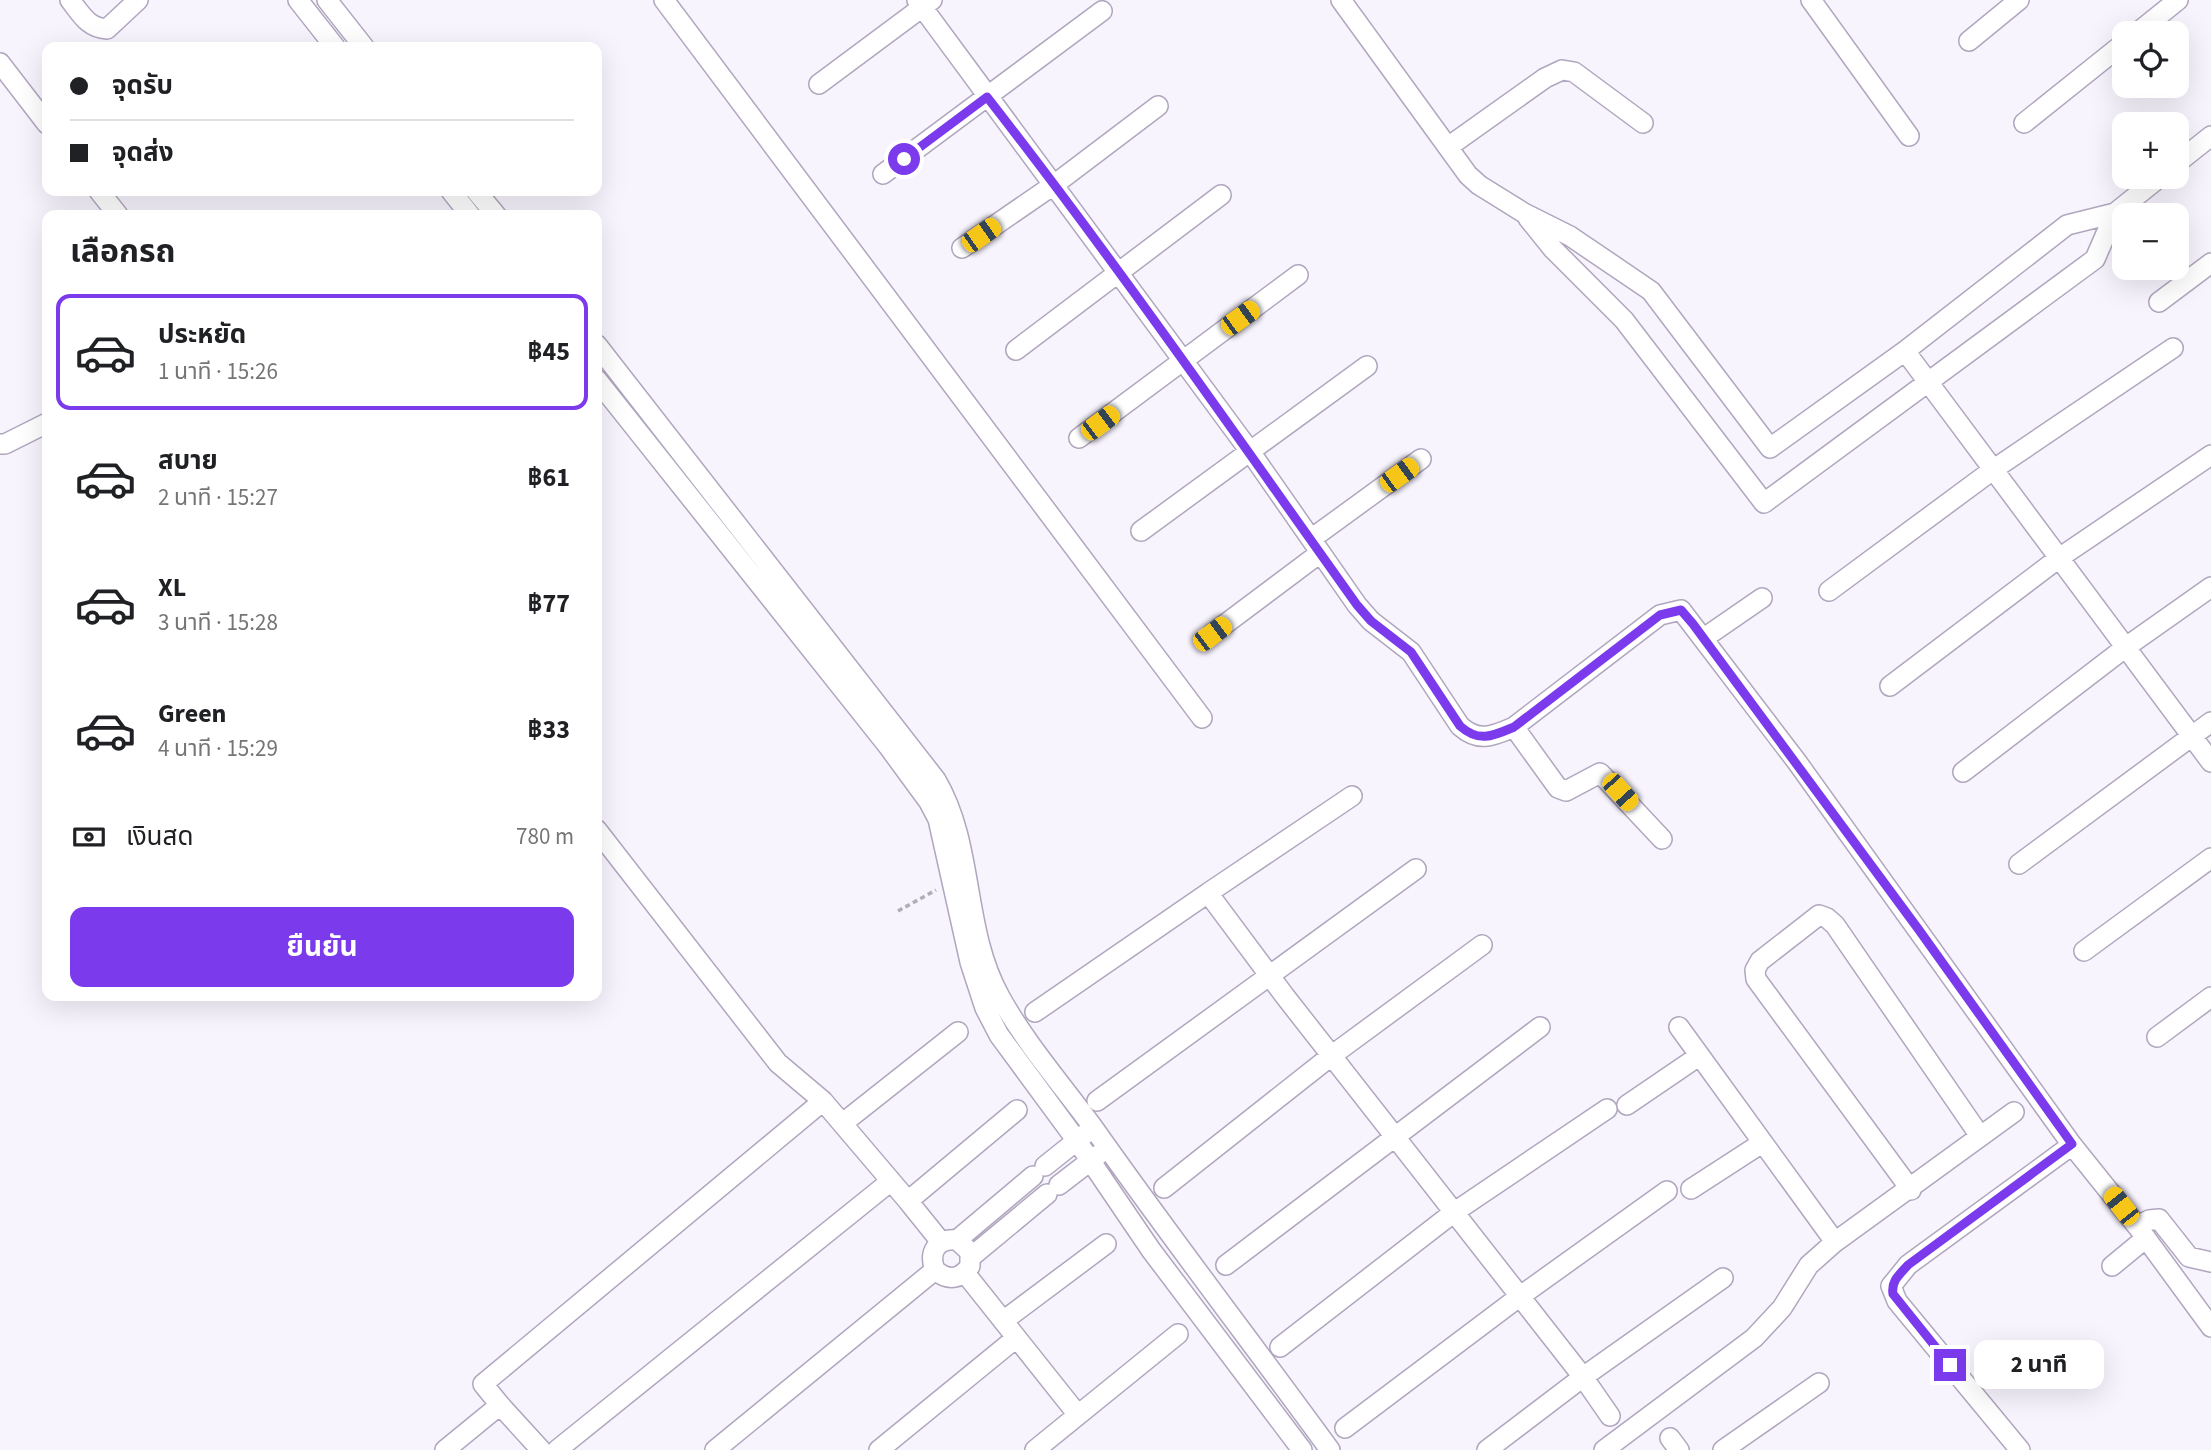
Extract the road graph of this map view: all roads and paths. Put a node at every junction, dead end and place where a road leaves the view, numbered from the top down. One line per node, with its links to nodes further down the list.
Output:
1 (70, 0): 2 (street)
2 (138, 0)
3 (298, 0): 14 (street)
4 (327, 0): 15 (street)
5 (664, 0): 72 (street)
6 (1341, 0): 26 (street)
7 (1811, 0): 24 (street)
8 (2019, 0): 13 (street)
9 (2178, 0): 12 (street)
10 (924, 2): 18 (street); 19 (street)
11 (1102, 11): 19 (street)
12 (2152, 21)
13 (1969, 41)
14 (331, 42)
15 (360, 42)
16 (2112, 53): 23 (street)
17 (0, 63): 21 (street)
18 (818, 85)
19 (987, 97): 28 (street); 29 (street)
20 (1158, 106): 29 (street)
21 (42, 118)
22 (1643, 123): 26 (street)
23 (2024, 123)
24 (1909, 136)
25 (2211, 136): 27 (street)
26 (1448, 147): 39 (street)
27 (2189, 153)
28 (883, 174)
29 (1055, 184): 42 (street); 44 (street)
30 (2145, 189): 35 (street)
31 (1222, 195): 44 (street)
32 (103, 196): 36 (street)
33 (455, 196): 37 (street)
34 (481, 196): 38 (street)
35 (2128, 203)
36 (114, 210)
37 (466, 210)
38 (492, 210)
39 (1524, 213): 50 (street); 53 (street)
40 (2112, 214): 50 (street)
41 (2112, 220): 53 (street)
42 (962, 248)
43 (2211, 262): 46 (street)
44 (1120, 273): 48 (street); 51 (street)
45 (1298, 275): 51 (street)
46 (2159, 302)
47 (2173, 348): 61 (street)
48 (1016, 350)
49 (602, 351): 87 (street)
50 (1905, 351): 53 (street)
51 (1183, 360): 56 (street); 58 (street)
52 (1367, 366): 58 (street)
53 (1928, 382): 61 (street)
54 (602, 386): 84 (street)
55 (42, 426): 57 (street)
56 (1079, 438)
57 (0, 444)
58 (1249, 450): 62 (street); 63 (street)
59 (2211, 455): 64 (street)
60 (1421, 459): 63 (street)
61 (1994, 469): 64 (street); 66 (street)
62 (1141, 531)
63 (1316, 546): 68 (street); 74 (street)
64 (2059, 558): 70 (street); 71 (street)
65 (2211, 587): 70 (street)
66 (1829, 592)
67 (1762, 598): 69 (street)
68 (1212, 634)
69 (1704, 638): 74 (street); 113 (street)
70 (2126, 647): 75 (street); 77 (street)
71 (1890, 686)
72 (1202, 718)
73 (2211, 722): 75 (street)
74 (1514, 727): 80 (street)
75 (2192, 737): 76 (street); 82 (street)
76 (2211, 762)
77 (1963, 772)
78 (1352, 796): 85 (street)
79 (602, 836): 101 (street)
80 (1662, 839)
81 (2211, 858): 89 (street)
82 (2019, 864)
83 (1416, 869): 91 (street)
84 (953, 881): 86 (path); 87 (street)
85 (1208, 893): 91 (street); 93 (street)
86 (898, 911)
87 (965, 915): 90 (street)
88 (1482, 945): 99 (street)
89 (2084, 951)
90 (976, 960): 93 (street); 97 (street)
91 (1269, 975): 99 (street); 102 (street)
92 (2211, 997): 98 (street)
93 (1025, 1018): 97 (street); 108 (street)
94 (1540, 1027): 109 (street)
95 (1679, 1027): 100 (street)
96 (958, 1032): 107 (street)
97 (999, 1035): 111 (street)
98 (2157, 1037)
99 (1331, 1056): 109 (street); 117 (street)
100 (1699, 1056): 103 (street); 112 (street)
101 (823, 1101): 107 (street); 141 (street)
102 (1097, 1101)
103 (1628, 1105)
104 (1607, 1109): 122 (street)
105 (1017, 1110): 121 (street)
106 (2014, 1112): 110 (street)
107 (843, 1123): 116 (street)
108 (1093, 1128): 111 (street); 114 (street)
109 (1394, 1136): 122 (street); 129 (street)
110 (1980, 1136): 119 (street); 119 (street)
111 (1077, 1141): 115 (street); 124 (street)
112 (1762, 1143): 118 (street); 125 (street)
113 (2072, 1144): 123 (street); 156 (street)
114 (1108, 1149): 115 (street); 152 (street)
115 (1090, 1161): 128 (street); 151 (street)
116 (891, 1181): 121 (street); 147 (street)
117 (1164, 1188)
118 (1690, 1189)
119 (1911, 1189): 125 (street)
120 (1667, 1191): 133 (street)
121 (908, 1201): 124 (street)
122 (1453, 1213): 133 (street); 138 (street)
123 (2141, 1232): 127 (street); 130 (street); 135 (street)
124 (949, 1241): 128 (street); 131 (street)
125 (1835, 1242): 154 (street)
126 (1106, 1244): 134 (street)
127 (2211, 1262)
128 (968, 1265): 131 (street); 134 (street)
129 (1226, 1265)
130 (2112, 1266)
131 (935, 1270): 148 (street)
132 (1723, 1278): 139 (street)
133 (1519, 1297): 139 (street); 144 (street)
134 (1003, 1321): 137 (street)
135 (2211, 1326)
136 (1178, 1334): 142 (street)
137 (1016, 1338): 142 (street); 149 (street)
138 (1280, 1347)
139 (1583, 1377): 143 (street); 153 (street)
140 (1819, 1382): 155 (street)
141 (500, 1405): 145 (street); 146 (street)
142 (1078, 1415): 150 (street)
143 (1610, 1416)
144 (1345, 1428)
145 (445, 1450)
146 (541, 1450)
147 (557, 1450)
148 (715, 1450)
149 (879, 1450)
150 (1035, 1450)
151 (1302, 1450)
152 (1330, 1450)
153 (1487, 1450)
154 (1604, 1450)
155 (1723, 1450)
156 (2020, 1450)

